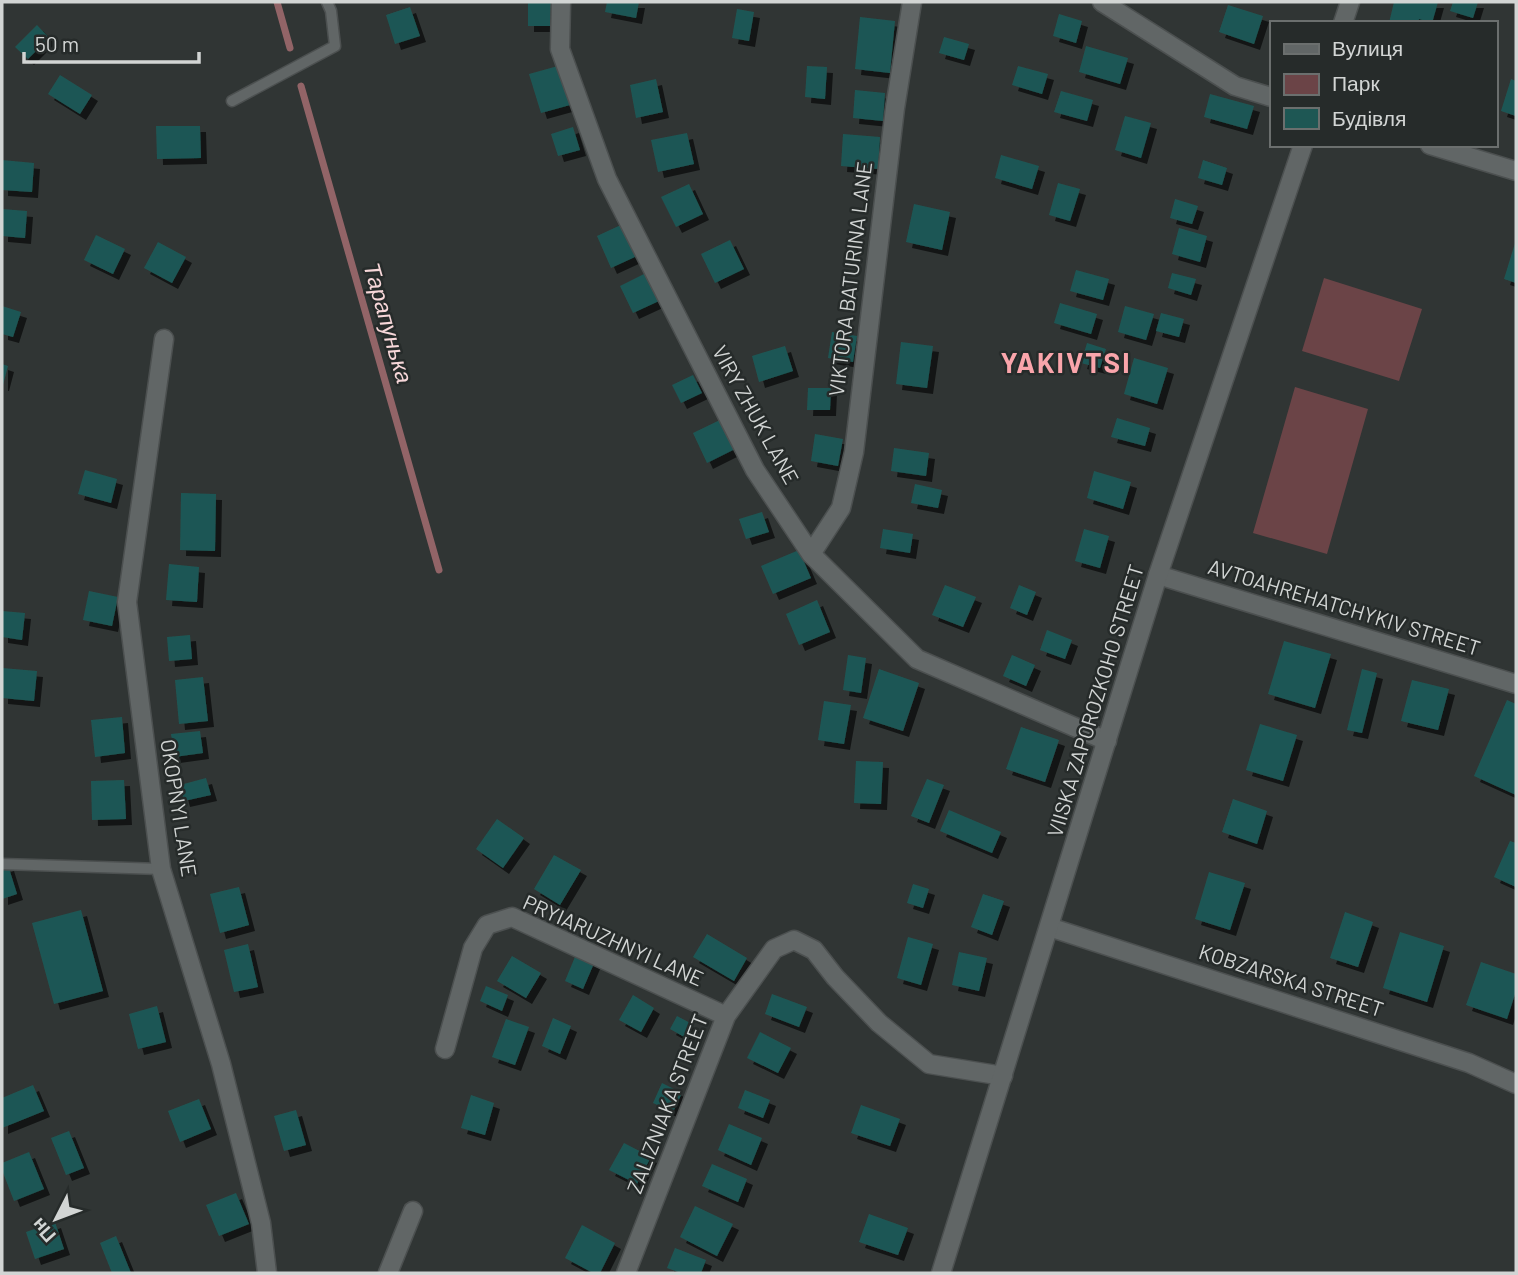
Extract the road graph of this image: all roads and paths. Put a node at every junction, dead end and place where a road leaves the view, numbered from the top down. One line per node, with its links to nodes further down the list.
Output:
1 (327, 2): 8 (lane)
2 (561, 2): 13 (street, VIRY ZHUK LANE)
3 (912, 2): 13 (street, VIKTORA BATURINA LANE)
4 (1102, 2): 7 (street)
5 (1350, 2): 6 (street)
6 (1344, 21)
7 (1270, 97)
8 (232, 101)
9 (1302, 147): 14 (street, VIISKA ZAPOROZKOHO STREET)
10 (1437, 147): 11 (street)
11 (1516, 171)
12 (164, 339): 18 (street, OKOPNYI LANE)
13 (811, 554): 16 (street, VIRY ZHUK LANE)
14 (1158, 575): 15 (street, AVTOAHREHATCHYKIV STREET); 16 (street, VIISKA ZAPOROZKOHO STREET)
15 (1516, 684)
16 (1107, 741): 19 (street, VIISKA ZAPOROZKOHO STREET)
17 (2, 864): 18 (lane)
18 (161, 869): 25 (street, OKOPNYI LANE)
19 (1049, 927): 22 (street, VIISKA ZAPOROZKOHO STREET); 23 (street, KOBZARSKA STREET)
20 (726, 1016): 21 (street, PRYIARUZHNYI LANE); 22 (street, ZALIZNIAKA STREET); 27 (street, ZALIZNIAKA STREET)
21 (444, 1049)
22 (1003, 1076): 28 (street, VIISKA ZAPOROZKOHO STREET)
23 (1516, 1084)
24 (414, 1211): 26 (street)
25 (267, 1273)
26 (388, 1273)
27 (626, 1273)
28 (941, 1273)

